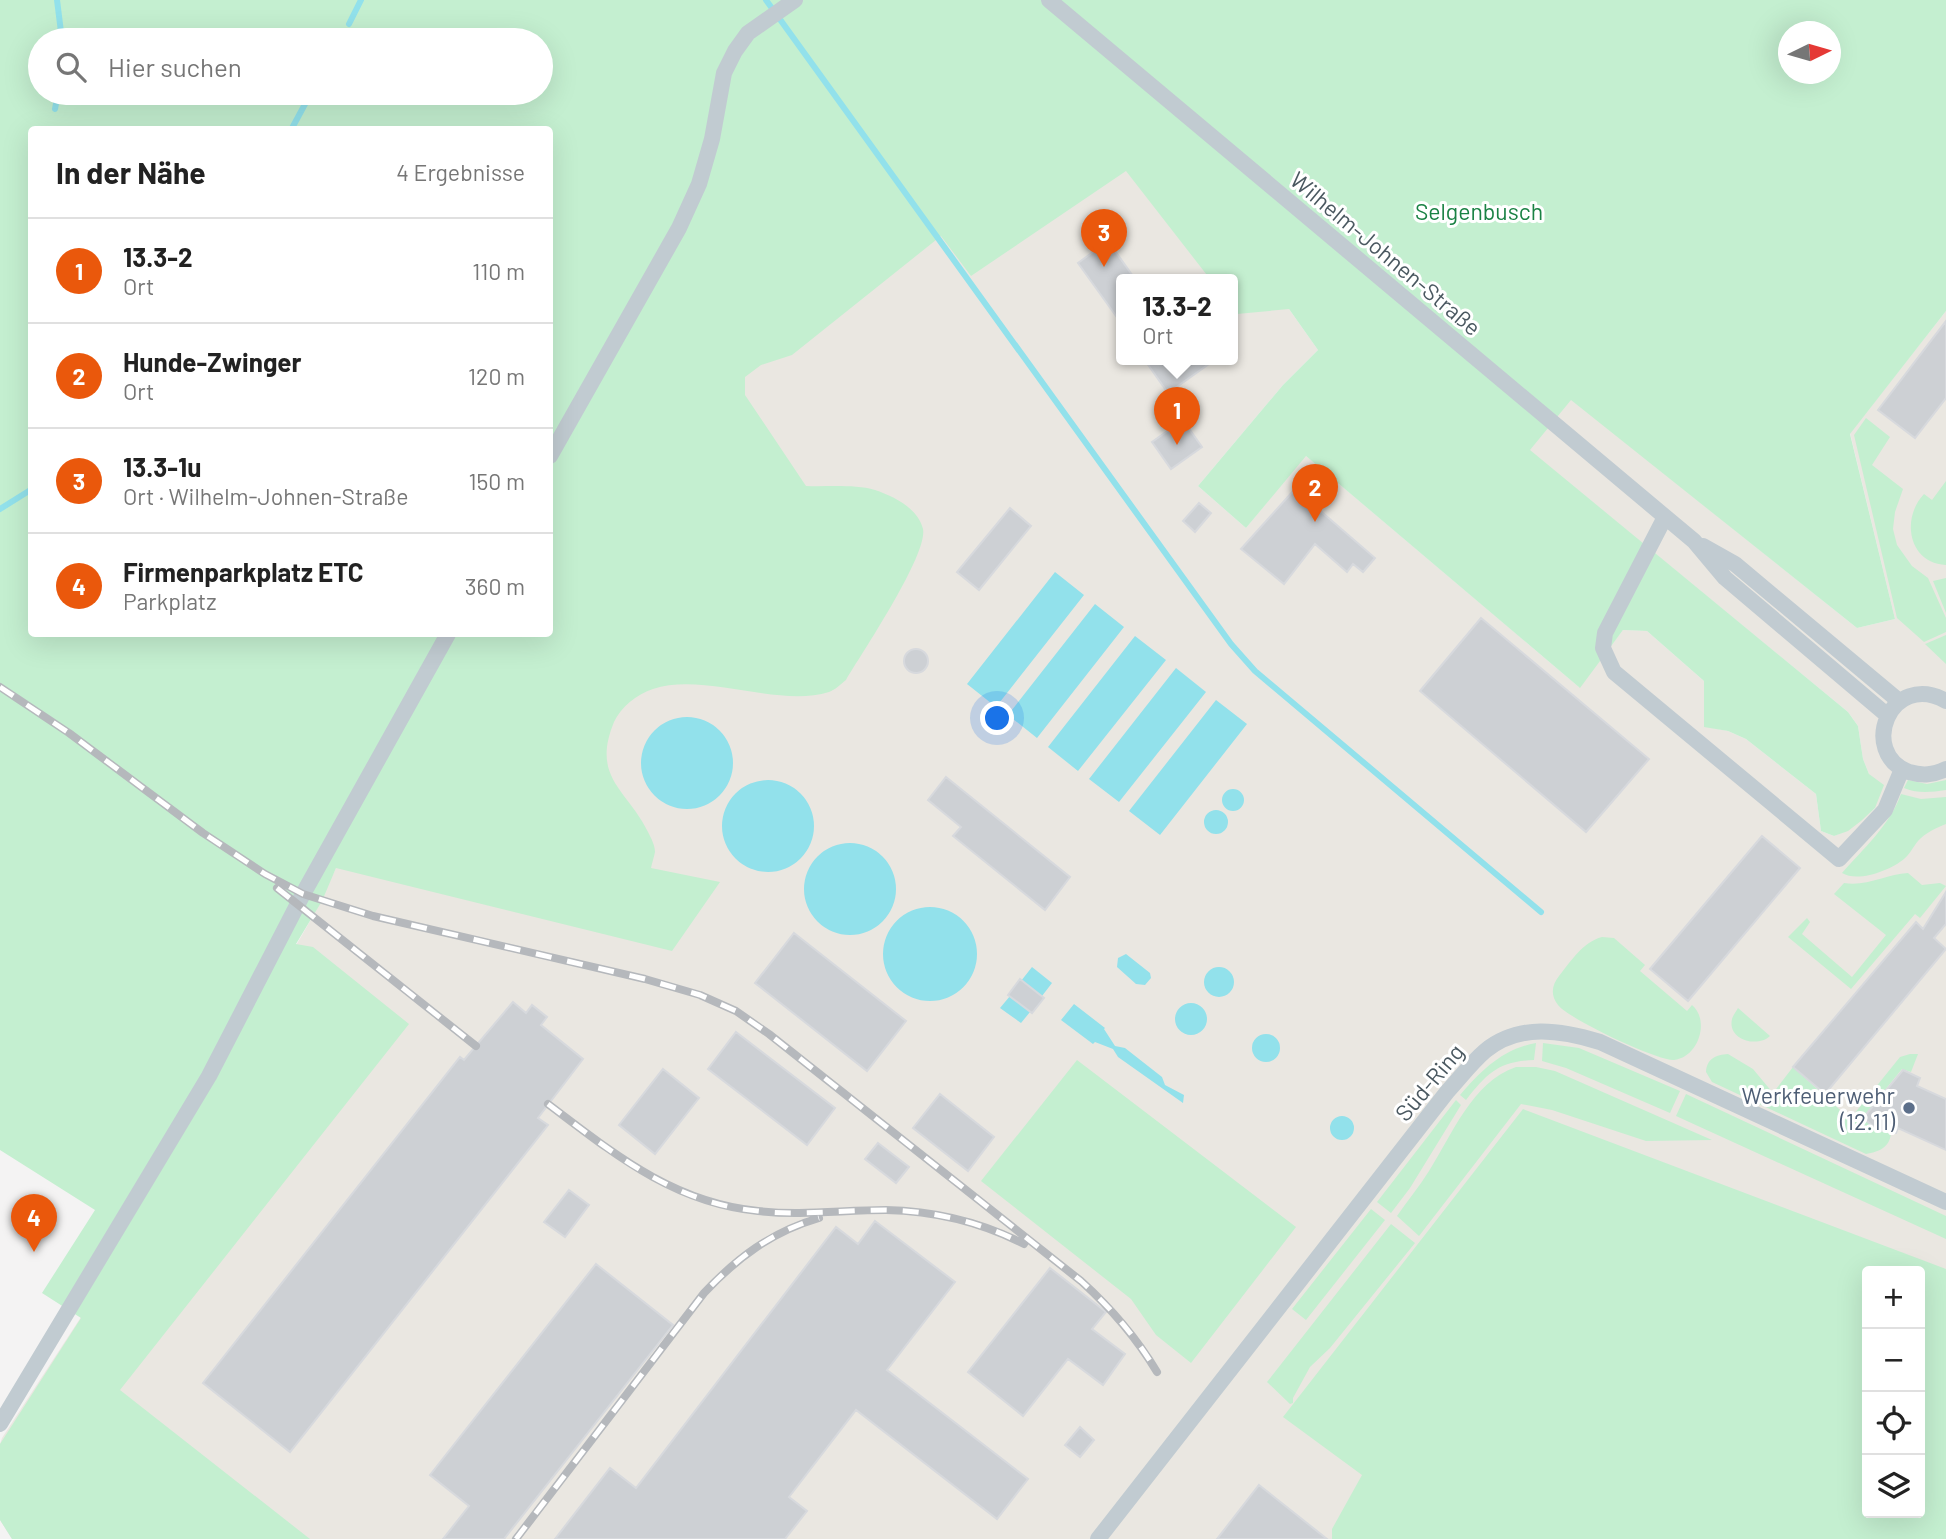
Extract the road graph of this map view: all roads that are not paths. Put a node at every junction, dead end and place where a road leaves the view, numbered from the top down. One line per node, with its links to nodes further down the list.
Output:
1 (795, 0): 3 (street)
2 (1049, 0): 4 (street, Wilhelm-Johnen-Straße)
3 (553, 451)
4 (1665, 517): 5 (street, Wilhelm-Johnen-Straße); 10 (street)
5 (1694, 541): 7 (street, Wilhelm-Johnen-Straße); 9 (street, Wilhelm-Johnen-Straße)
6 (446, 637): 13 (street)
7 (1899, 701): 8 (street); 9 (street)
8 (1946, 701)
9 (1888, 716): 10 (street)
10 (1902, 769): 11 (street)
11 (1946, 769)
12 (1946, 1202): 14 (street, Süd-Ring)
13 (0, 1424)
14 (1098, 1539)

